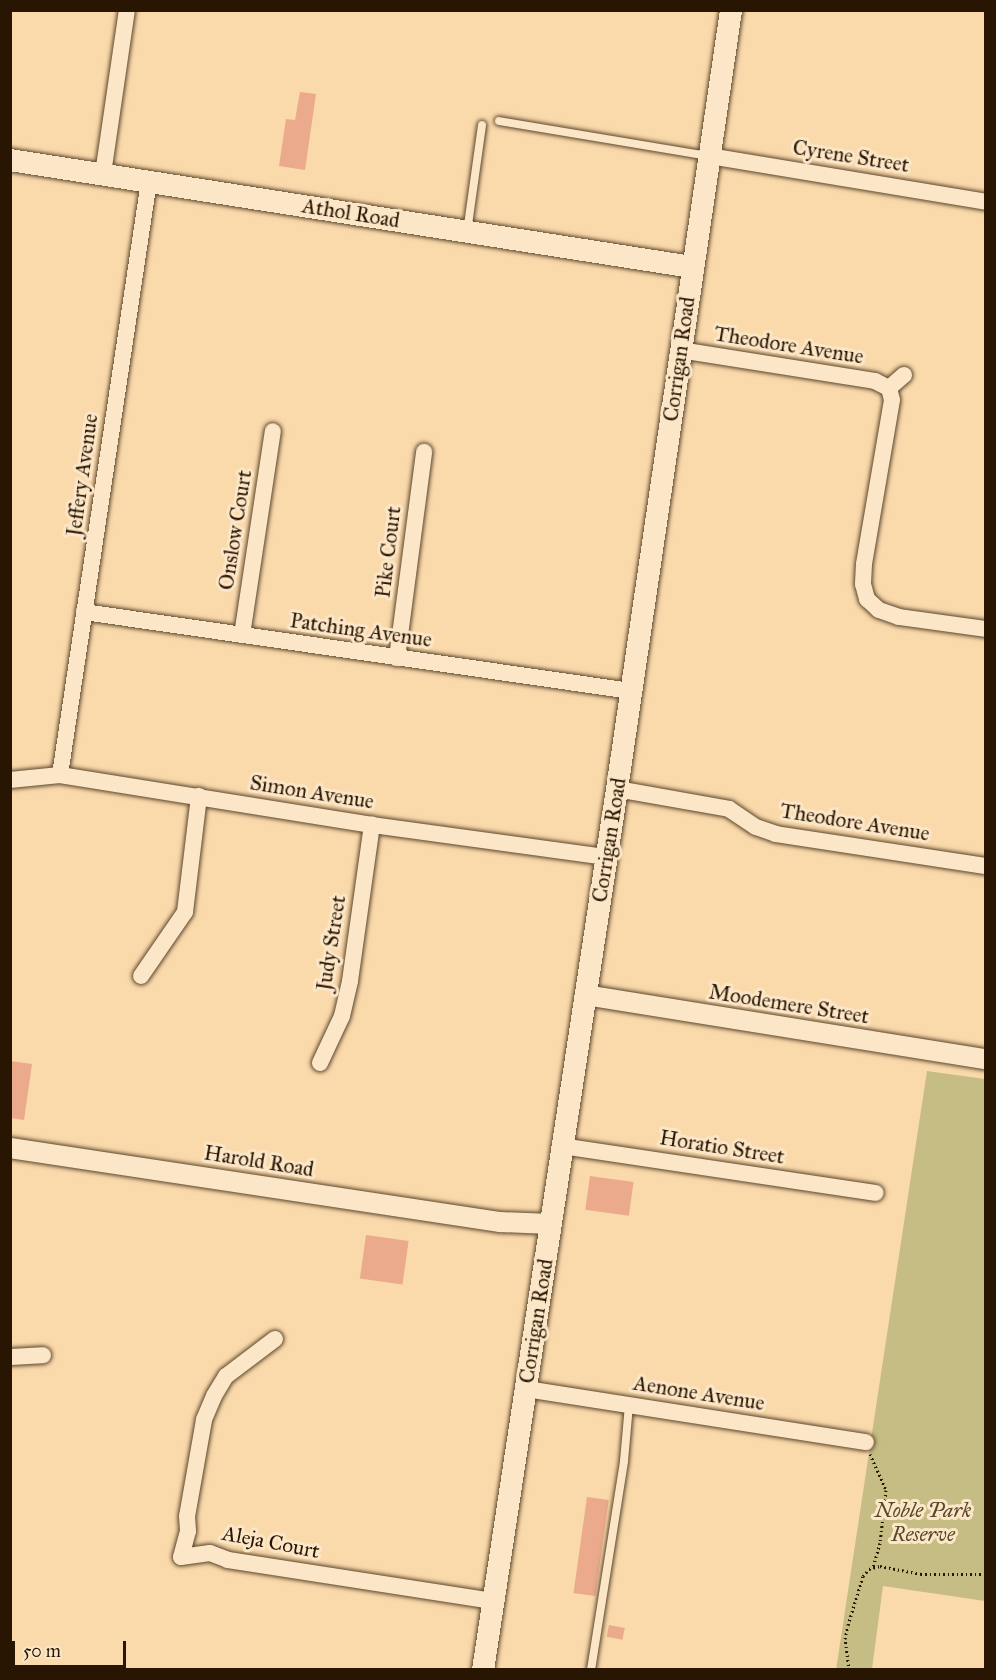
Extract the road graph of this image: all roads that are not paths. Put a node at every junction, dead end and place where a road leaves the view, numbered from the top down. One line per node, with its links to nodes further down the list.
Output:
1 (126, 10): 7 (street)
2 (731, 10): 5 (main road, Corrigan Road)
3 (499, 121): 5 (lane)
4 (482, 125): 10 (lane)
5 (709, 156): 9 (street, Cyrene Street); 11 (main road, Corrigan Road)
6 (10, 160): 7 (main road, Athol Road)
7 (104, 174): 8 (main road, Athol Road)
8 (149, 181): 10 (main road, Athol Road); 17 (street, Jeffery Avenue)
9 (986, 202)
10 (467, 232): 11 (main road, Athol Road)
11 (692, 267): 12 (main road, Corrigan Road)
12 (680, 350): 14 (street, Theodore Avenue); 21 (main road, Corrigan Road)
13 (904, 375): 14 (street)
14 (889, 388): 18 (street)
15 (273, 431): 19 (street, Onslow Court)
16 (424, 452): 20 (street, Pike Court)
17 (84, 612): 19 (street, Patching Avenue); 22 (street, Jeffery Avenue)
18 (986, 629)
19 (242, 635): 20 (street, Patching Avenue)
20 (397, 658): 21 (street, Patching Avenue)
21 (631, 692): 24 (main road, Corrigan Road)
22 (60, 775): 23 (street, Simon Avenue); 25 (street, Simon Avenue)
23 (10, 780)
24 (617, 789): 27 (main road, Corrigan Road); 28 (street, Theodore Avenue)
25 (199, 795): 26 (street, Simon Avenue); 29 (street)
26 (372, 825): 27 (street, Simon Avenue); 32 (street, Judy Street)
27 (606, 857): 30 (main road, Corrigan Road)
28 (986, 866)
29 (141, 976)
30 (585, 995): 31 (street, Moodemere Street); 33 (main road, Corrigan Road)
31 (986, 1059)
32 (320, 1063)
33 (562, 1146): 35 (street, Horatio Street); 36 (main road, Corrigan Road)
34 (10, 1148): 36 (street, Harold Road)
35 (874, 1193)
36 (550, 1230): 40 (main road, Corrigan Road)
37 (275, 1339): 43 (street, Aleja Court)
38 (44, 1354): 39 (street)
39 (10, 1358)
40 (526, 1389): 41 (street, Aenone Avenue); 43 (main road, Corrigan Road)
41 (629, 1405): 42 (street, Aenone Avenue); 45 (lane)
42 (866, 1442)
43 (493, 1601): 44 (main road, Corrigan Road)
44 (483, 1670)
45 (591, 1670)

